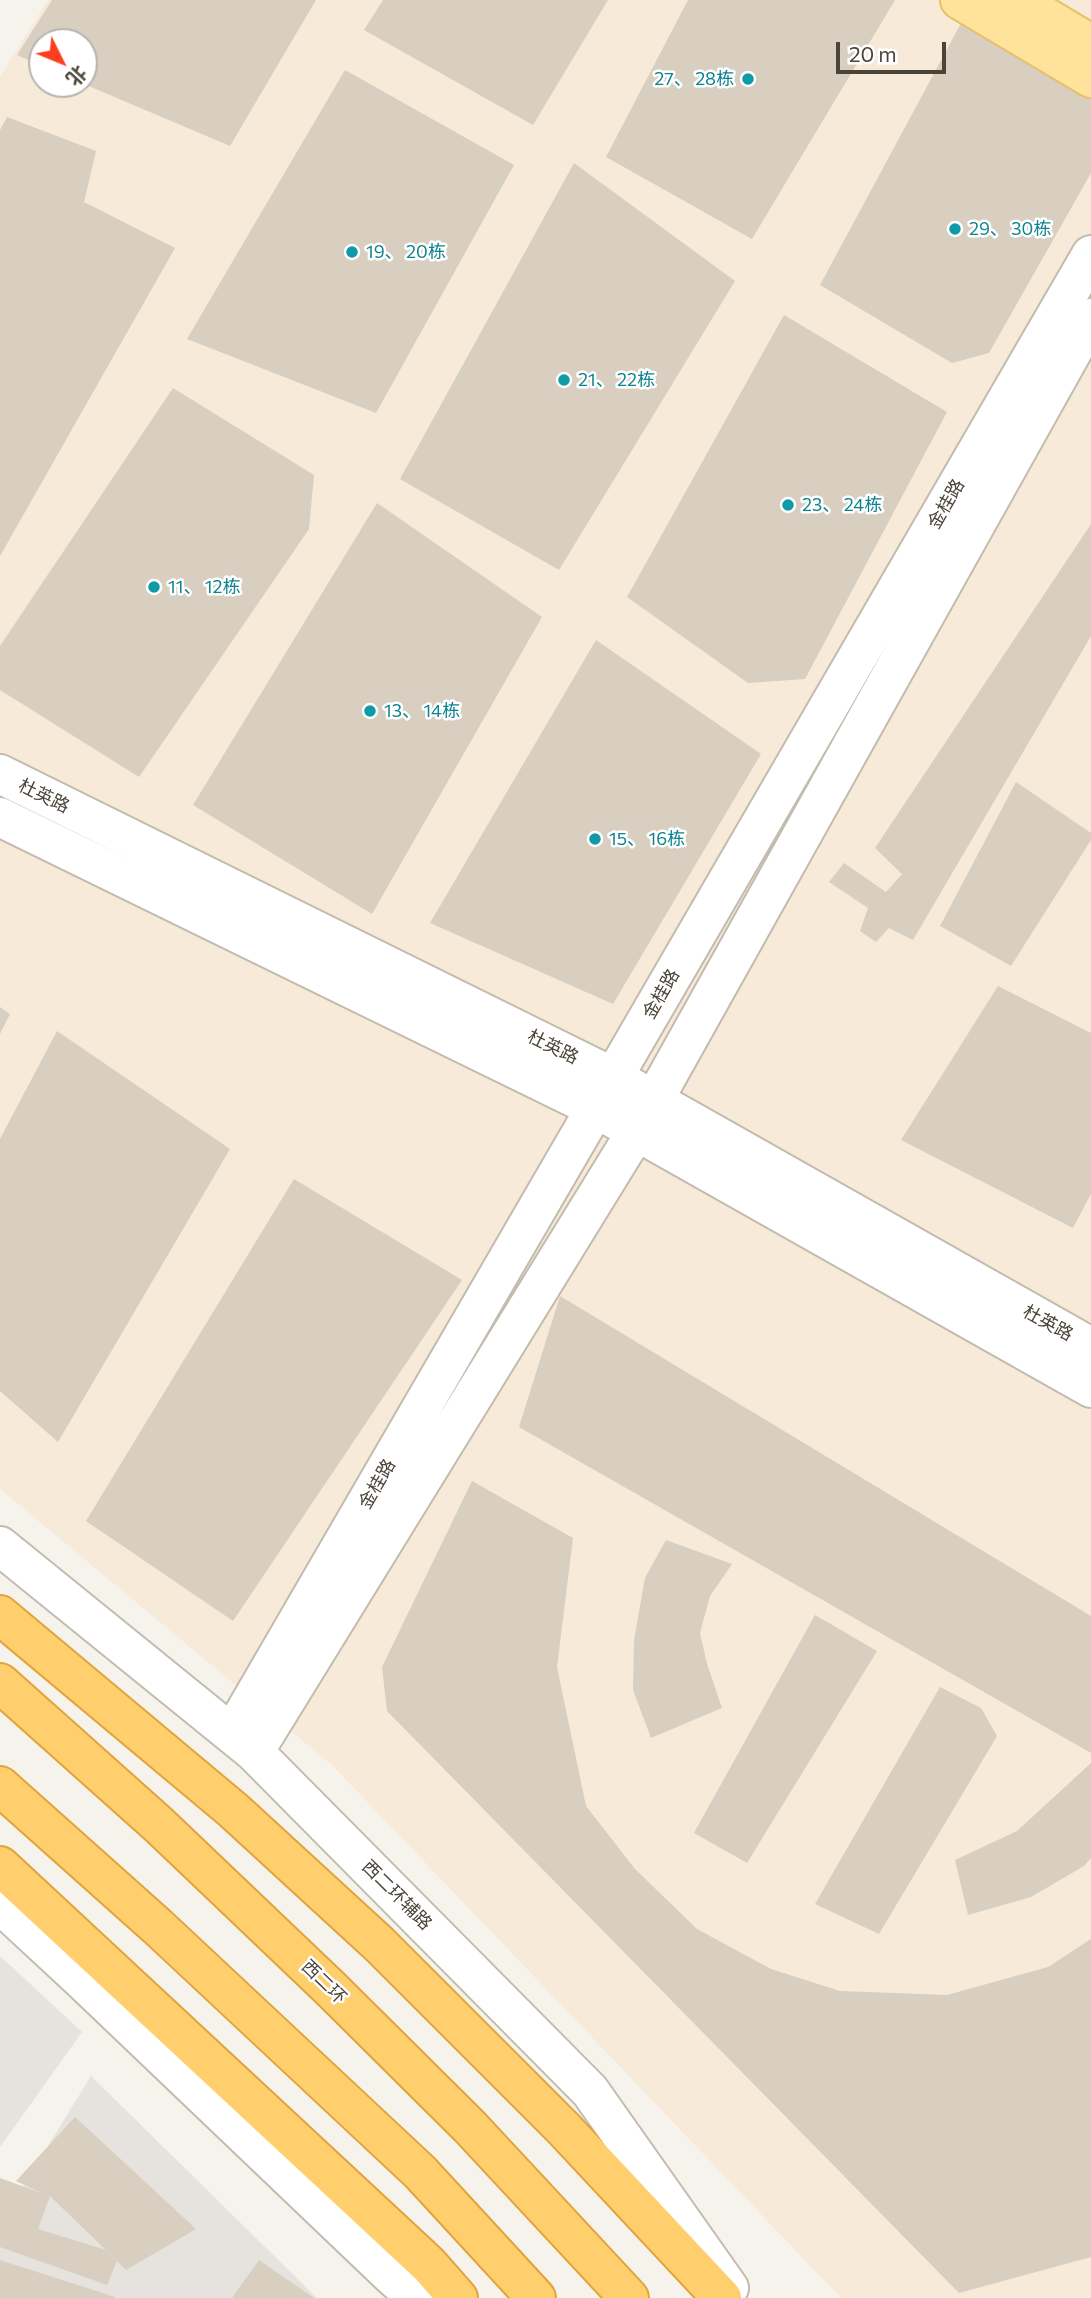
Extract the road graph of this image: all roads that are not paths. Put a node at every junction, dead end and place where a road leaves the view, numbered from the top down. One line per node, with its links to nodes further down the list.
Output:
1 (960, 0): 4 (main road)
2 (1017, 0): 3 (main road)
3 (1091, 44)
4 (1091, 78)
5 (1091, 255): 9 (street, 金桂路)
6 (1091, 318): 10 (street, 金桂路)
7 (0, 774): 9 (street, 杜英路)
8 (0, 817): 9 (street, 杜英路)
9 (604, 1093): 10 (street, 杜英路); 16 (street, 金桂路)
10 (645, 1116): 11 (street, 杜英路); 12 (street, 杜英路); 16 (street, 金桂路)
11 (1091, 1348)
12 (1091, 1388)
13 (0, 1546): 16 (street, 西二环辅路)
14 (0, 1615): 24 (highway)
15 (0, 1684): 23 (highway, 西二环)
16 (243, 1743): 25 (street, 西二环辅路)
17 (0, 1786): 22 (highway)
18 (0, 1866): 20 (highway)
19 (0, 1905): 20 (street)
20 (402, 2284): 21 (highway)
21 (458, 2298)
22 (537, 2298)
23 (629, 2298)
24 (722, 2298)
25 (736, 2298)

